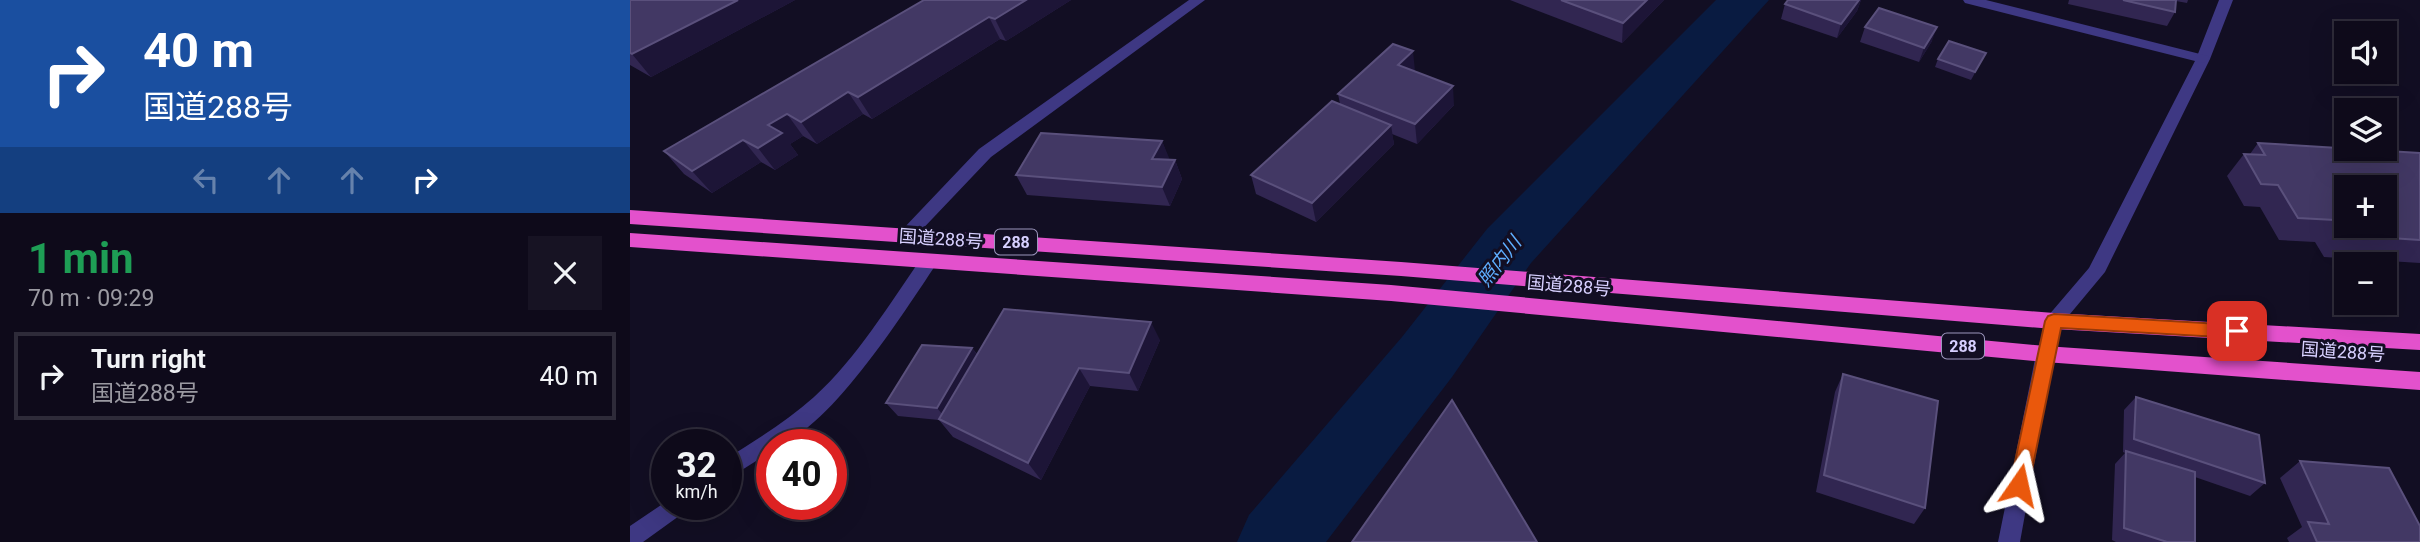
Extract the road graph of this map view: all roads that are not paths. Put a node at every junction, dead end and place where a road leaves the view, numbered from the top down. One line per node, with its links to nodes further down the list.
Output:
1 (1198, 0): 6 (street)
2 (1970, 0): 4 (street)
3 (2226, 0): 4 (street)
4 (2203, 59): 9 (street)
5 (630, 217): 6 (highway, 国道288号 / 288)
6 (908, 234): 9 (highway, 国道288号 / 288)
7 (630, 240): 8 (highway, 国道288号 / 288)
8 (929, 261): 11 (highway, 国道288号 / 288); 13 (street)
9 (2054, 321): 10 (highway, 国道288号 / 288); 11 (street)
10 (2420, 342)
11 (2045, 354): 12 (highway, 国道288号 / 288); 16 (street)
12 (2420, 381)
13 (742, 460)
14 (657, 520): 15 (street)
15 (630, 539)
16 (2009, 542)

